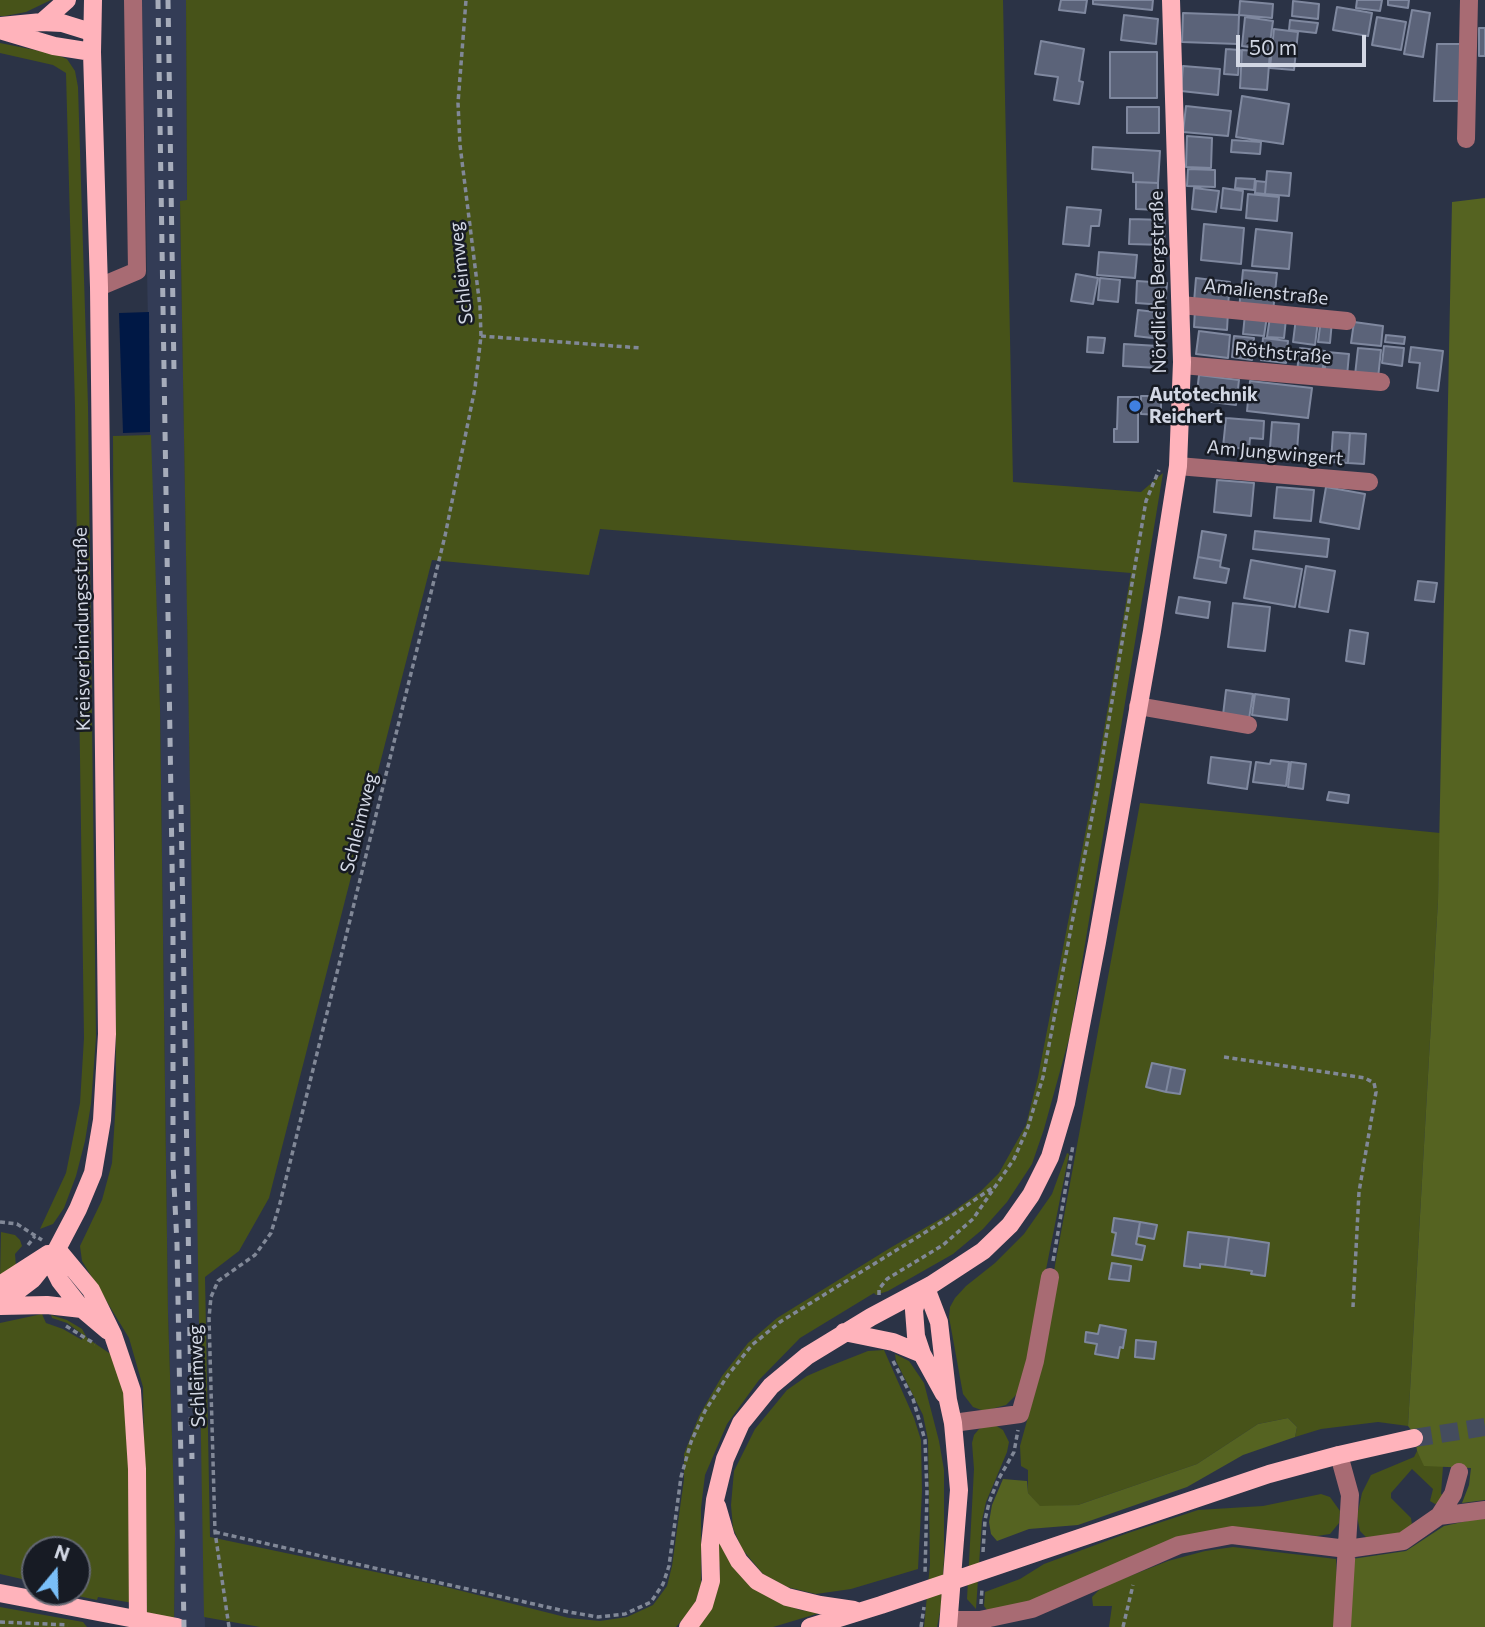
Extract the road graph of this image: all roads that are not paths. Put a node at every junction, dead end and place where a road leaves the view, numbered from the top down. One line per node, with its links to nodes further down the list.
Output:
1 (67, 0): 6 (main road)
2 (93, 0): 8 (main road, Kreisverbindungsstraße)
3 (134, 0): 11 (street)
4 (1171, 0): 12 (main road, Nördliche Bergstraße)
5 (1469, 0): 10 (street)
6 (42, 22): 7 (main road); 8 (main road)
7 (0, 28): 9 (main road)
8 (91, 32): 9 (main road, Kreisverbindungsstraße)
9 (92, 52): 11 (main road, Kreisverbindungsstraße)
10 (1466, 139)
11 (99, 286): 20 (main road, Kreisverbindungsstraße)
12 (1181, 305): 13 (street, Amalienstraße); 14 (main road, Nördliche Bergstraße)
13 (1347, 321)
14 (1182, 365): 15 (street, Röthstraße); 16 (main road, Nördliche Bergstraße)
15 (1381, 382)
16 (1178, 468): 17 (street, Am Jungwingert); 18 (main road, Nördliche Bergstraße)
17 (1369, 482)
18 (1138, 706): 19 (street); 23 (main road, Nördliche Bergstraße)
19 (1248, 725)
20 (57, 1249): 22 (main road); 24 (main road, Kreisverbindungsstraße); 25 (main road); 27 (main road)
21 (1050, 1277): 30 (street)
22 (0, 1285)
23 (923, 1290): 26 (main road, Nördliche Bergstraße); 28 (main road); 29 (main road)
24 (0, 1305): 25 (main road)
25 (82, 1309): 27 (main road)
26 (844, 1332): 28 (main road); 34 (main road, Nördliche Bergstraße)
27 (108, 1342): 40 (main road)
28 (922, 1354): 29 (main road)
29 (948, 1400): 30 (main road)
30 (953, 1423): 41 (main road)
31 (1414, 1438): 32 (main road)
32 (1339, 1455): 37 (street); 39 (main road)
33 (1459, 1472): 36 (street)
34 (715, 1500): 39 (main road); 43 (main road, Nördliche Bergstraße)
35 (1485, 1510): 36 (street)
36 (1434, 1516): 37 (street)
37 (1347, 1549): 41 (street); 45 (street)
38 (0, 1593): 40 (main road)
39 (862, 1611): 44 (main road)
40 (132, 1622): 42 (main road)
41 (949, 1623)
42 (177, 1627)
43 (688, 1627)
44 (810, 1627)
45 (1342, 1627)

